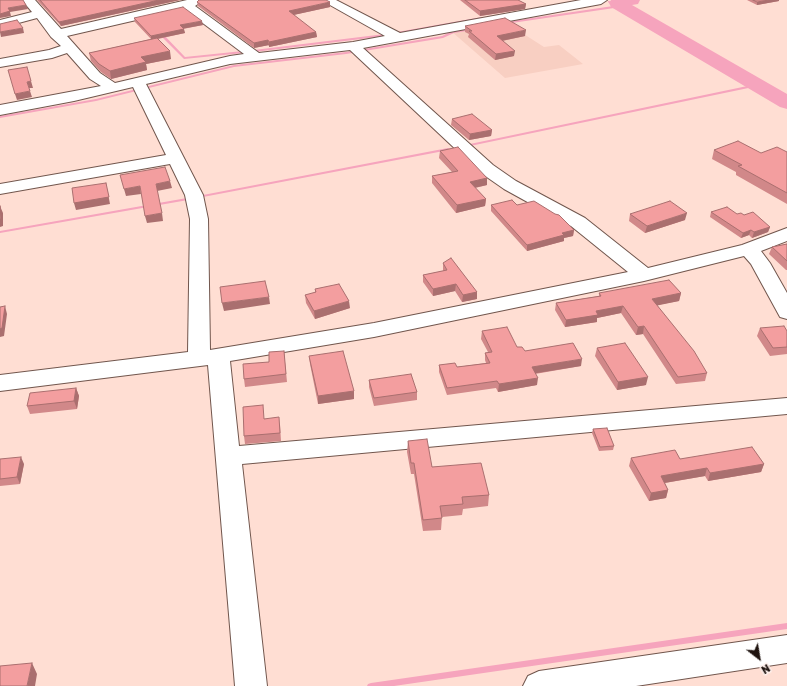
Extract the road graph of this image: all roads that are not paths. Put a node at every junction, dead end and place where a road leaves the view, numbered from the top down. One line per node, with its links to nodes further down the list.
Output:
1 (28, 0): 5 (street)
2 (327, 0): 8 (street)
3 (601, 0): 8 (street)
4 (192, 2): 7 (street); 11 (street)
5 (40, 14): 6 (street); 7 (street)
6 (0, 24)
7 (56, 34): 9 (street)
8 (397, 36): 10 (street)
9 (68, 48): 12 (street); 14 (street)
10 (357, 49): 11 (street); 20 (street)
11 (256, 57): 13 (street)
12 (0, 63)
13 (140, 87): 14 (street); 16 (street)
14 (114, 88): 15 (street)
15 (0, 110)
16 (176, 158): 17 (street); 22 (street)
17 (0, 189)
18 (787, 234): 19 (street)
19 (749, 249): 20 (street); 21 (street)
20 (644, 275): 22 (street)
21 (787, 312)
22 (209, 357): 23 (street); 25 (street)
23 (0, 383)
24 (787, 406): 25 (street)
25 (230, 456): 27 (street)
26 (787, 649): 28 (street)
27 (251, 686)
28 (539, 686)

